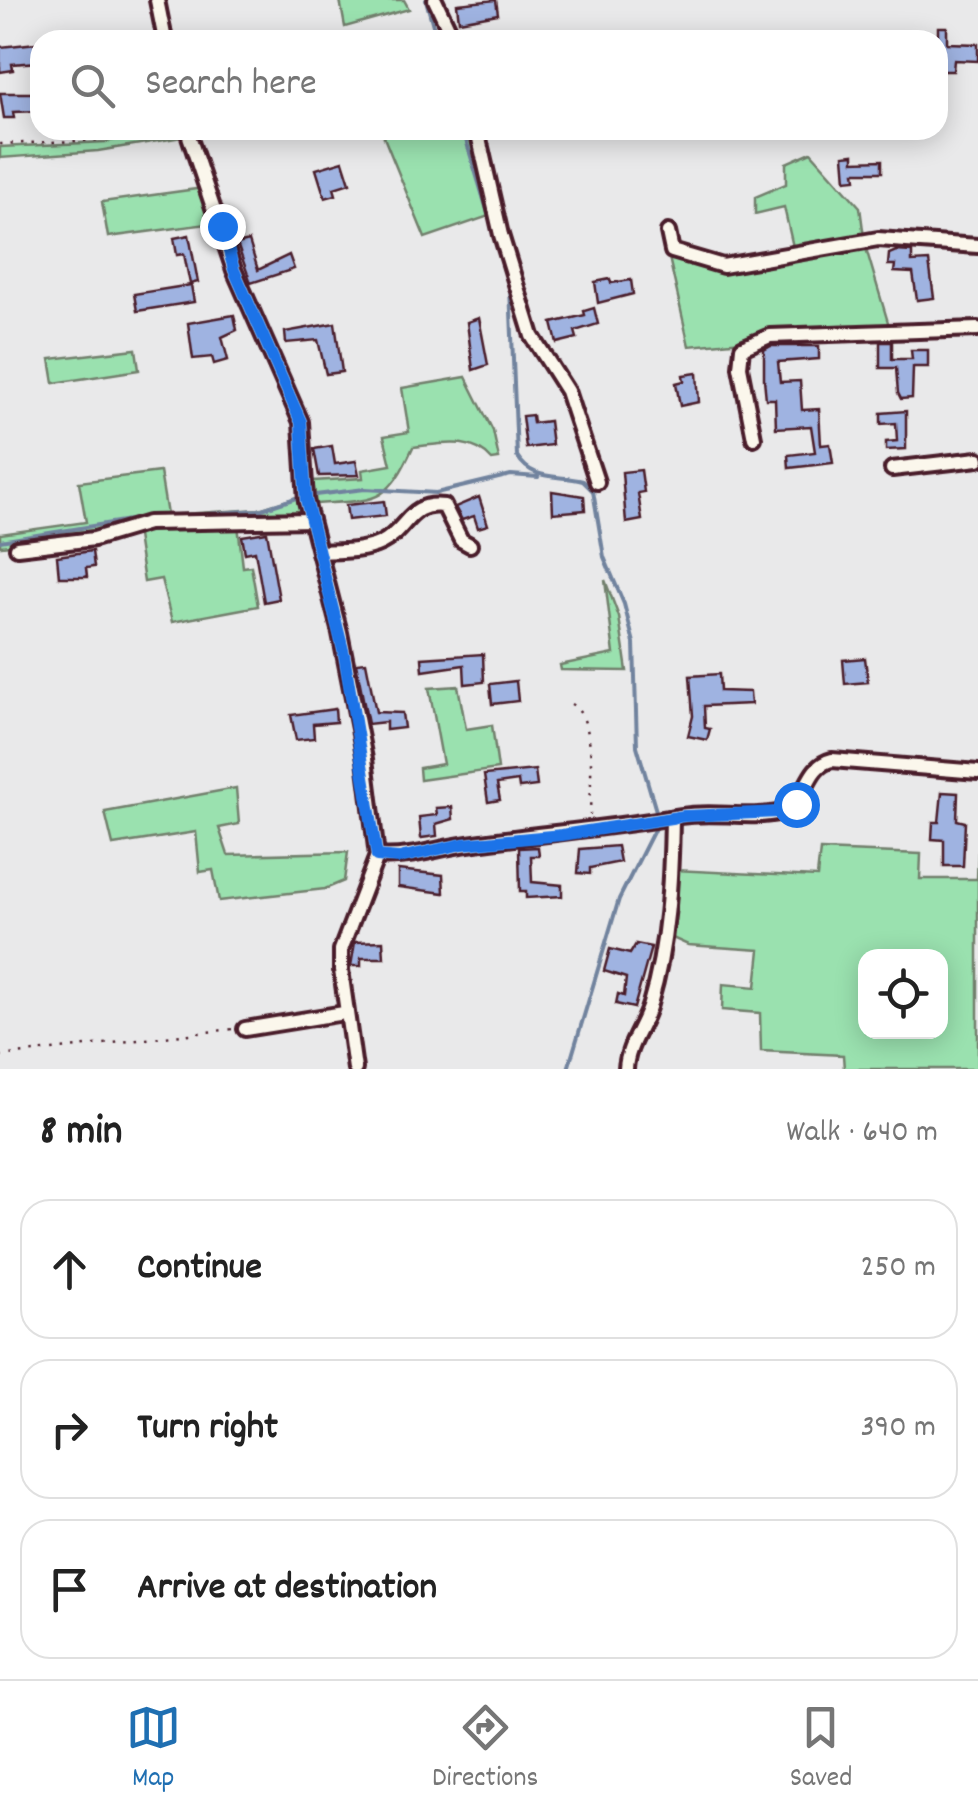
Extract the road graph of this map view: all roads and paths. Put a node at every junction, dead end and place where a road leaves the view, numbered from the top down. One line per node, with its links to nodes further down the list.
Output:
1 (157, 0): 3 (street)
2 (435, 0): 4 (street)
3 (163, 30)
4 (449, 30)
5 (100, 140): 8 (path)
6 (190, 140): 16 (street)
7 (479, 140): 15 (street)
8 (0, 144)
9 (668, 232): 10 (street)
10 (978, 246)
11 (978, 329): 12 (street)
12 (754, 438)
13 (978, 460): 14 (street)
14 (892, 468)
15 (597, 482)
16 (311, 520): 18 (street); 19 (street)
17 (470, 544): 19 (street)
18 (17, 548)
19 (319, 552): 24 (street)
20 (571, 704): 23 (path)
21 (978, 772): 22 (street)
22 (661, 820): 23 (street); 29 (street)
23 (589, 831): 24 (street)
24 (377, 856): 25 (street)
25 (344, 1013): 26 (street); 28 (street)
26 (245, 1029): 27 (path)
27 (0, 1056)
28 (355, 1069)
29 (626, 1069)

